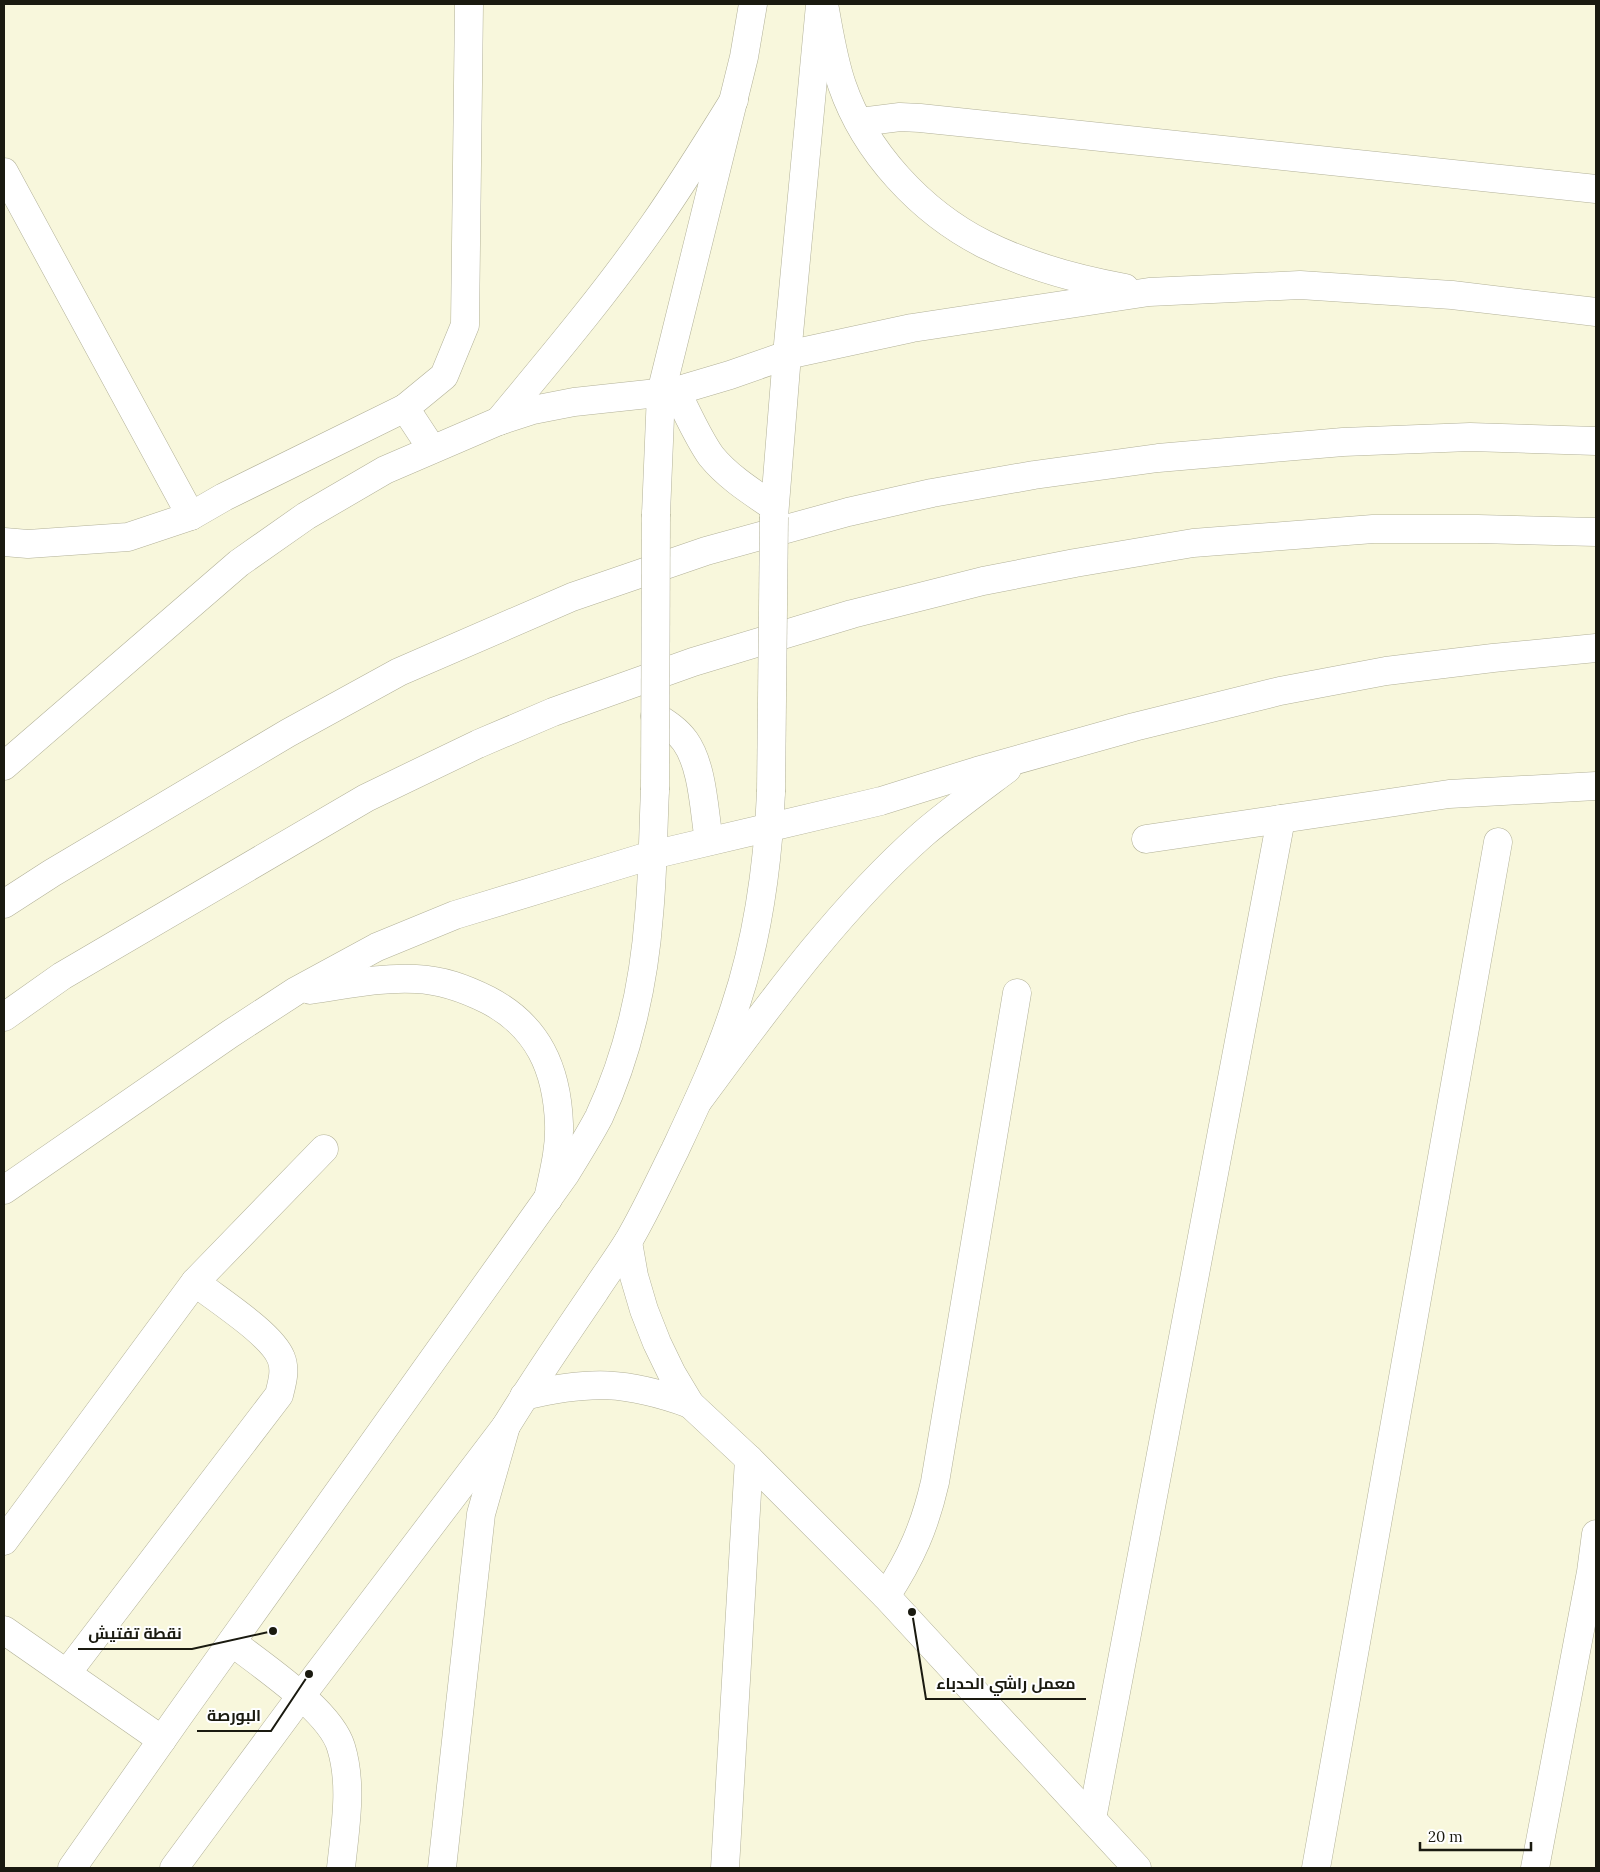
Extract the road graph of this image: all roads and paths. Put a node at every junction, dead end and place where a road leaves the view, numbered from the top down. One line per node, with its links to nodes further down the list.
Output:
1 (469, 4): 12 (main road)
2 (753, 4): 4 (main road)
3 (822, 4): 5 (main road); 10 (main road)
4 (734, 100): 11 (main road); 13 (main road)
5 (860, 122): 7 (main road); 8 (main road)
6 (4, 172): 17 (main road)
7 (1596, 189)
8 (1149, 292): 9 (main road); 10 (main road)
9 (1596, 312)
10 (787, 355): 11 (main road); 16 (main road)
11 (669, 392): 13 (main road); 16 (main road); 21 (main road, bridge)
12 (405, 408): 15 (main road); 17 (main road)
13 (499, 421): 15 (main road)
14 (1596, 441): 31 (main road)
15 (432, 449): 23 (main road)
16 (774, 512): 26 (main road, bridge)
17 (191, 516): 19 (main road)
18 (1596, 532): 34 (main road)
19 (4, 542)
20 (1596, 648): 22 (main road)
21 (655, 716): 28 (main road); 30 (main road, bridge)
22 (1024, 758): 26 (main road); 35 (main road)
23 (4, 766)
24 (1596, 786): 25 (main road)
25 (1281, 819): 27 (main road); 54 (main road)
26 (769, 828): 28 (main road); 35 (main road)
27 (1146, 839)
28 (710, 841): 30 (main road)
29 (1498, 842): 61 (main road)
30 (652, 855): 32 (main road); 38 (main road)
31 (4, 904)
32 (296, 992): 37 (main road); 38 (main road)
33 (1016, 994): 48 (main road)
34 (4, 1016)
35 (698, 1101): 39 (main road)
36 (324, 1149): 40 (main road)
37 (4, 1190)
38 (548, 1200): 50 (main road)
39 (628, 1242): 41 (main road); 42 (main road)
40 (194, 1282): 46 (main road); 51 (main road)
41 (524, 1396): 42 (main road); 43 (main road)
42 (690, 1404): 44 (main road)
43 (506, 1426): 52 (main road); 58 (main road)
44 (749, 1459): 48 (main road); 59 (main road)
45 (1596, 1534): 47 (main road)
46 (4, 1541)
47 (1594, 1573): 62 (main road)
48 (886, 1596): 54 (main road)
49 (4, 1630): 51 (main road)
50 (232, 1642): 52 (main road); 53 (main road)
51 (67, 1673): 53 (main road)
52 (301, 1696): 56 (main road); 57 (main road)
53 (162, 1740): 55 (main road)
54 (1092, 1819): 60 (main road)
55 (72, 1868)
56 (174, 1868)
57 (341, 1868)
58 (442, 1868)
59 (725, 1868)
60 (1137, 1868)
61 (1316, 1868)
62 (1535, 1868)

